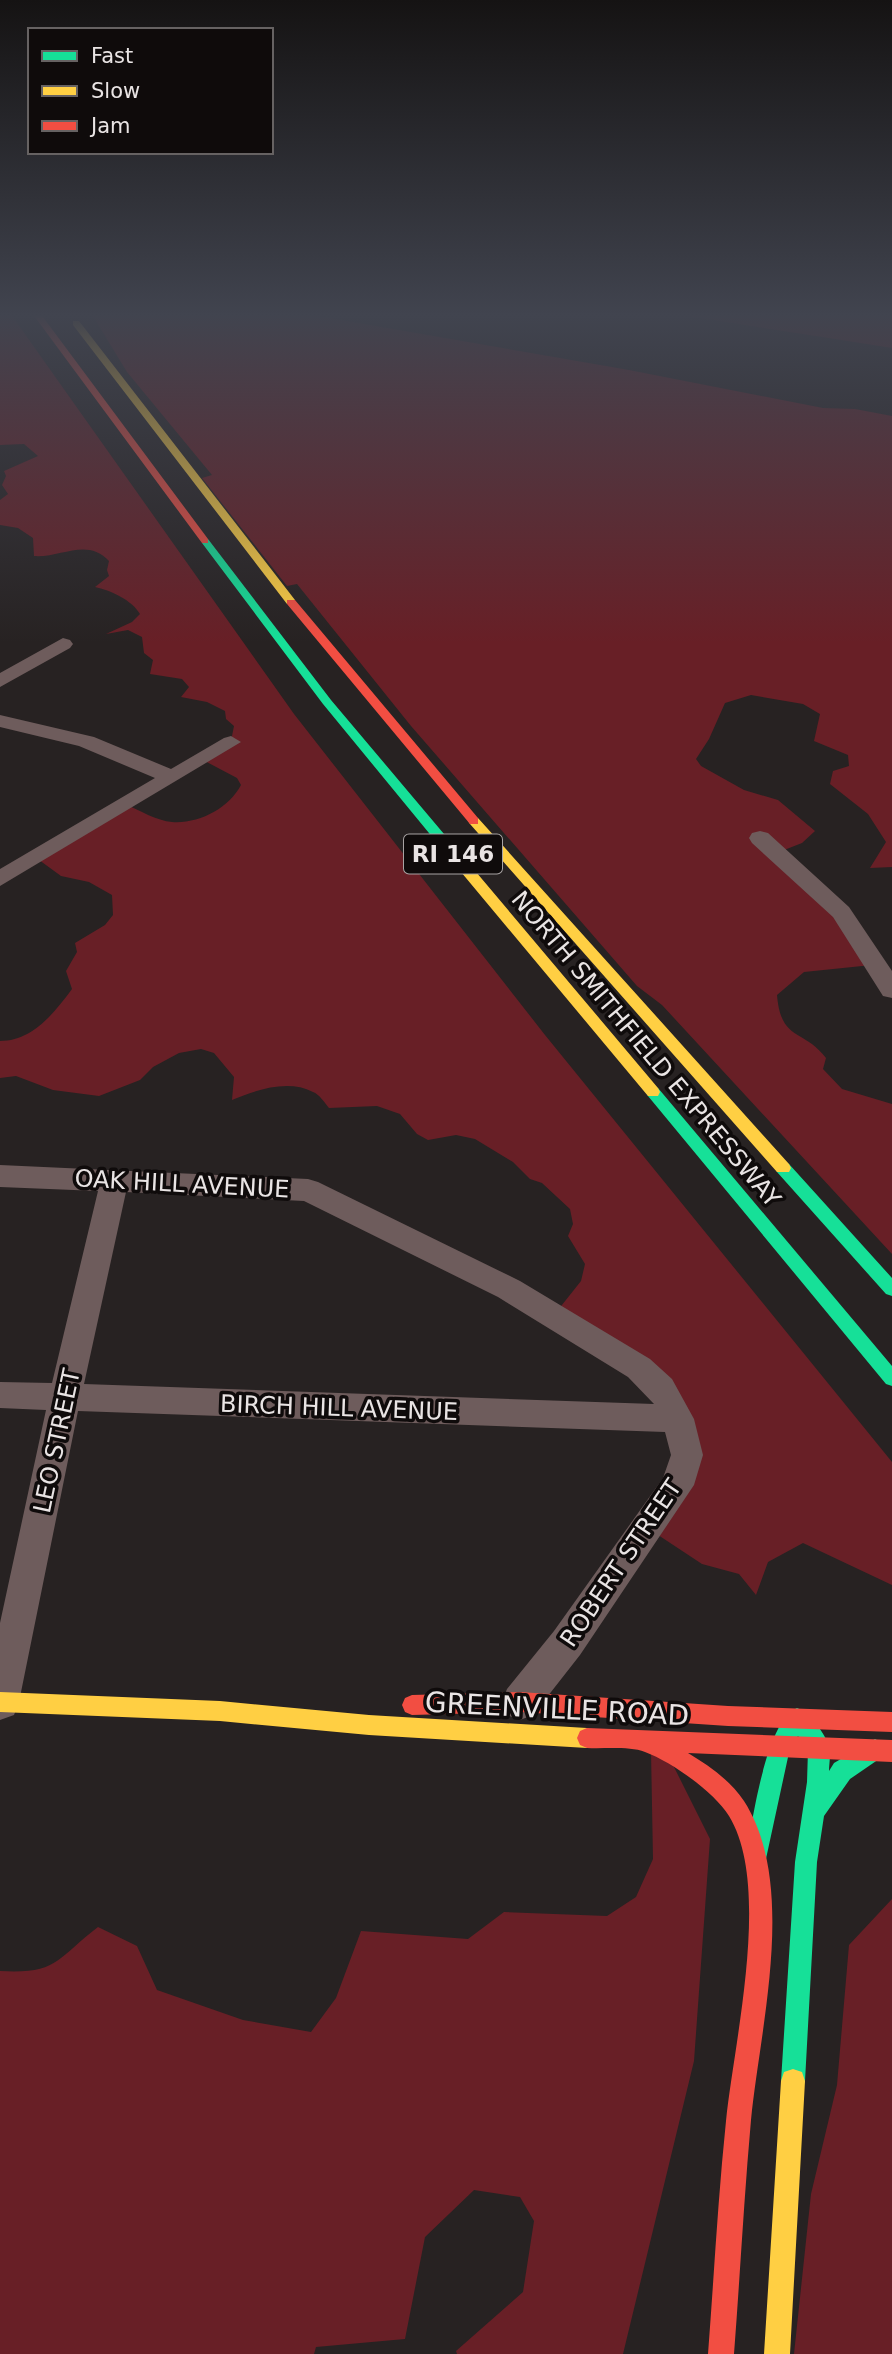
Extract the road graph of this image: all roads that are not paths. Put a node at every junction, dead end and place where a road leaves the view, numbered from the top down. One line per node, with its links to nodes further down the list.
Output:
1 (118, 423): 15 (main road, NORTH SMITHFIELD EXPRESSWAY / RI 146)
2 (154, 423): 14 (main road, NORTH SMITHFIELD EXPRESSWAY / RI 146)
3 (63, 644): 4 (street)
4 (0, 681)
5 (0, 722): 7 (street)
6 (231, 742): 7 (street)
7 (169, 776): 9 (street)
8 (760, 838): 10 (street)
9 (0, 879)
10 (892, 990)
11 (0, 1176): 12 (street, OAK HILL AVENUE)
12 (115, 1180): 13 (street, OAK HILL AVENUE); 17 (street, LEO STREET)
13 (509, 1289): 18 (street, ROBERT STREET)
14 (892, 1289)
15 (892, 1378)
16 (0, 1395): 17 (street, BIRCH HILL AVENUE)
17 (65, 1397): 18 (street, BIRCH HILL AVENUE); 19 (street, LEO STREET)
18 (678, 1419): 20 (street, ROBERT STREET)
19 (1, 1702): 23 (main road, GREENVILLE ROAD)
20 (520, 1702): 21 (main road, GREENVILLE ROAD); 24 (main road, GREENVILLE ROAD)
21 (397, 1706)
22 (356, 1707): 23 (main road, GREENVILLE ROAD)
23 (220, 1712): 26 (main road, GREENVILLE ROAD)
24 (797, 1718): 25 (main road, GREENVILLE ROAD); 27 (main road); 28 (main road)
25 (892, 1722)
26 (646, 1741): 27 (main road, GREENVILLE ROAD); 32 (main road)
27 (780, 1744): 28 (main road, GREENVILLE ROAD); 32 (main road)
28 (819, 1747): 29 (main road, GREENVILLE ROAD); 31 (main road)
29 (875, 1750): 30 (main road, GREENVILLE ROAD); 31 (main road)
30 (892, 1751)
31 (813, 1813): 34 (main road)
32 (756, 1860): 33 (main road)
33 (722, 2354)
34 (777, 2354)

